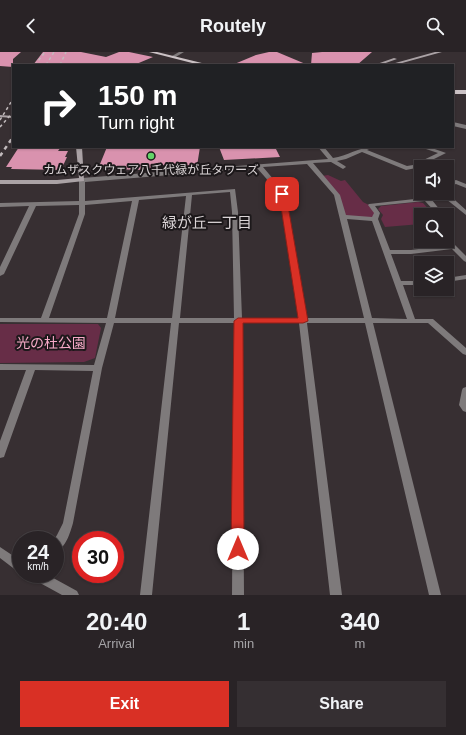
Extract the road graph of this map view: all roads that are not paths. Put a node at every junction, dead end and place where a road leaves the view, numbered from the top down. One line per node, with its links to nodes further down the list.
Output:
1 (151, 52): 5 (main road)
2 (182, 52): 5 (street)
3 (425, 52): 7 (street)
4 (440, 52): 8 (street)
5 (173, 57): 6 (main road)
6 (203, 64)
7 (380, 64)
8 (394, 64)
9 (454, 92): 10 (main road)
10 (466, 92)
11 (0, 112): 12 (street)
12 (12, 112)
13 (0, 116): 14 (street)
14 (12, 117)
15 (454, 124): 16 (street)
16 (466, 127)
17 (79, 148): 26 (street)
18 (322, 148): 22 (street)
19 (368, 148): 21 (street)
20 (426, 148): 21 (street)
21 (364, 151): 22 (street)
22 (332, 160): 23 (street); 25 (street)
23 (309, 162): 24 (street); 40 (street)
24 (258, 166): 26 (street); 56 (street)
25 (343, 167)
26 (82, 180): 27 (street); 35 (street)
27 (0, 182)
28 (454, 183): 29 (street)
29 (466, 186)
30 (189, 194): 31 (street); 54 (street); 55 (street)
31 (136, 198): 35 (street); 53 (street)
32 (416, 200): 41 (street)
33 (428, 200): 38 (street)
34 (452, 200): 39 (street)
35 (82, 203): 37 (street); 52 (street)
36 (0, 205): 37 (street)
37 (33, 205): 46 (street)
38 (435, 208)
39 (466, 213)
40 (343, 217): 41 (street); 57 (street)
41 (375, 219): 44 (street)
42 (444, 248): 44 (street)
43 (454, 248): 45 (street)
44 (387, 252): 49 (street)
45 (466, 260)
46 (0, 274)
47 (466, 277): 48 (street)
48 (454, 279)
49 (399, 283): 50 (street); 58 (street)
50 (414, 283)
51 (0, 320): 52 (street)
52 (44, 320): 53 (street)
53 (110, 321): 54 (street); 62 (street)
54 (176, 321): 55 (street); 71 (street)
55 (238, 321): 56 (street); 72 (street)
56 (303, 321): 57 (street); 73 (street)
57 (369, 321): 58 (street); 74 (street)
58 (412, 321): 59 (street)
59 (466, 352)
60 (0, 367): 61 (street)
61 (31, 368): 62 (street); 65 (street)
62 (98, 368): 66 (street)
63 (466, 390): 64 (street)
64 (466, 409)
65 (0, 454)
66 (64, 533)
67 (0, 552): 68 (street)
68 (12, 561)
69 (51, 583): 70 (street)
70 (73, 595)
71 (146, 595)
72 (238, 595)
73 (336, 595)
74 (435, 595)

